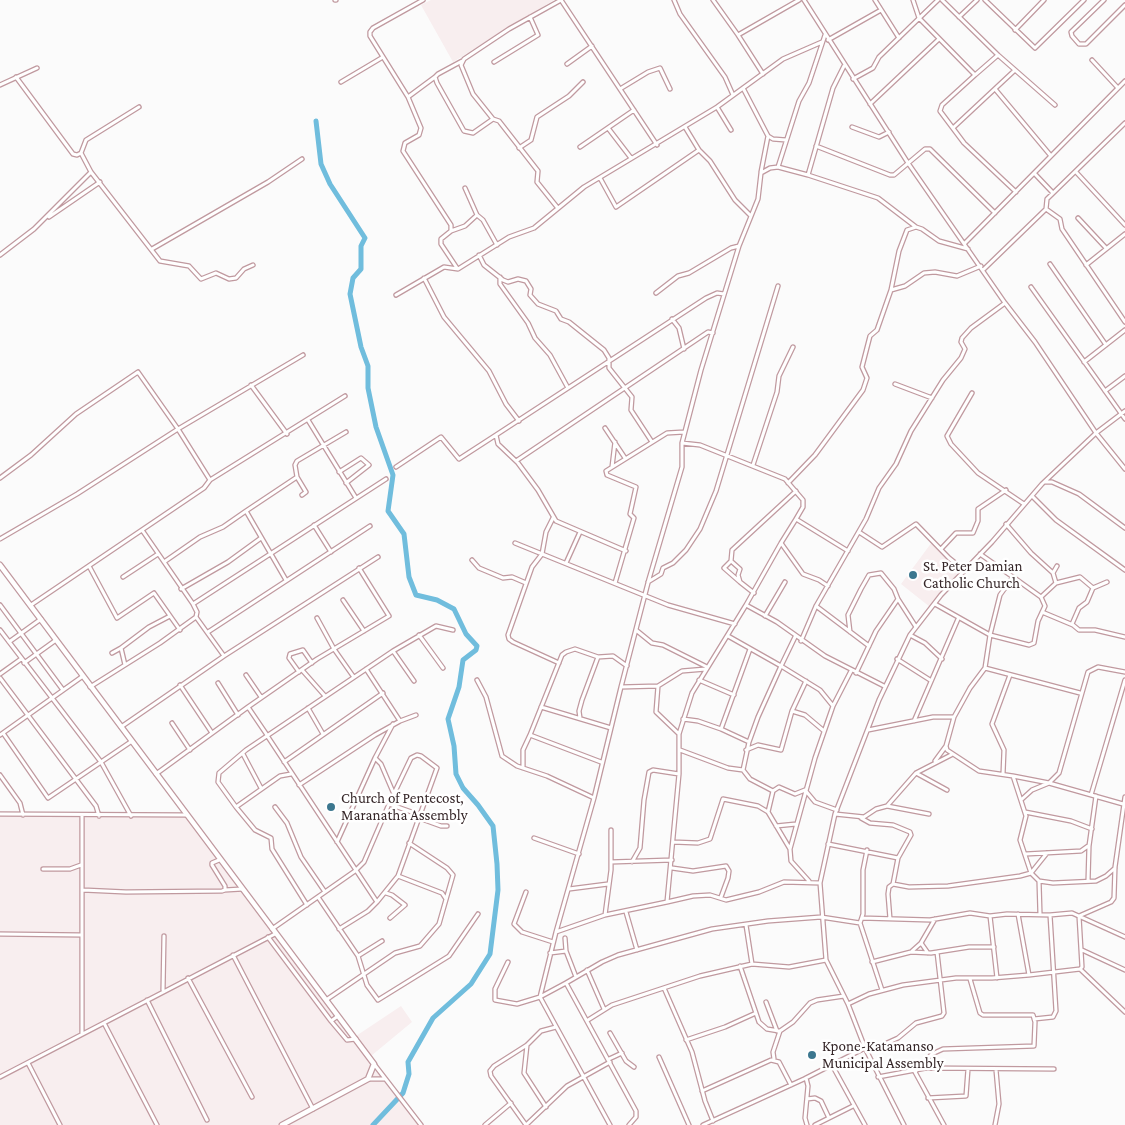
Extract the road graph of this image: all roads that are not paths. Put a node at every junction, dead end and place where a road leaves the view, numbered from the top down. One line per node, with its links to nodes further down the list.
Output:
1 (423, 0): 30 (street)
2 (561, 0): 18 (street); 28 (street)
3 (674, 0): 52 (street)
4 (714, 0): 22 (street)
5 (799, 0): 22 (street)
6 (804, 0): 23 (street)
7 (875, 0): 17 (street)
8 (913, 0): 20 (street)
9 (938, 0): 20 (street)
10 (942, 0): 19 (street)
11 (977, 0): 19 (street)
12 (985, 0): 21 (street)
13 (1044, 0): 21 (street)
14 (1084, 0): 21 (street)
15 (1104, 0): 16 (street)
16 (1125, 5)
17 (881, 10): 24 (street); 26 (street)
18 (530, 17): 32 (street); 33 (street)
19 (959, 17): 29 (street)
20 (919, 18): 24 (street); 25 (street)
21 (1015, 30)
22 (738, 35): 38 (street)
23 (825, 36): 26 (street); 27 (street)
24 (899, 38): 42 (street)
25 (939, 39): 39 (street); 54 (street)
26 (828, 40): 35 (street)
27 (822, 42): 38 (street); 69 (street)
28 (592, 46): 34 (street); 49 (street)
29 (998, 55): 37 (street); 39 (street)
30 (383, 57): 44 (street); 53 (street)
31 (1092, 60): 48 (street)
32 (462, 61): 41 (street); 59 (street)
33 (494, 62)
34 (567, 64)
35 (844, 66): 42 (street); 72 (street)
36 (37, 68): 40 (street)
37 (1014, 71): 51 (street); 55 (street)
38 (763, 74): 47 (street)
39 (975, 75): 63 (street)
40 (16, 77): 46 (street); 76 (street)
41 (435, 77): 53 (street); 59 (street)
42 (853, 79): 54 (street)
43 (1125, 81): 48 (street)
44 (341, 82)
45 (583, 82): 73 (street)
46 (0, 85)
47 (743, 88): 52 (street); 67 (street)
48 (1118, 88): 77 (street)
49 (620, 89): 50 (street); 58 (street)
50 (670, 89)
51 (995, 89): 63 (street); 77 (street)
52 (733, 95): 57 (street)
53 (408, 97): 101 (street)
54 (870, 104): 66 (street)
55 (1054, 105)
56 (139, 107): 76 (street)
57 (717, 107): 61 (street); 65 (street)
58 (634, 110): 64 (street); 71 (street)
59 (493, 118): 73 (street)
60 (1125, 122): 83 (street)
61 (685, 127): 71 (street); 75 (street)
62 (852, 127): 66 (street)
63 (954, 127): 90 (street)
64 (608, 128): 74 (street); 78 (street)
65 (731, 130)
66 (889, 132): 80 (street)
67 (768, 136): 68 (street); 70 (street)
68 (773, 139): 69 (street); 70 (street)
69 (786, 140): 81 (street)
70 (768, 144): 84 (street)
71 (657, 145): 78 (street)
72 (816, 146): 80 (street); 86 (street)
73 (519, 148): 92 (street)
74 (580, 148)
75 (699, 150): 87 (street); 96 (street)
76 (81, 153): 82 (street)
77 (1051, 156): 85 (street)
78 (631, 158): 87 (street)
79 (302, 159): 106 (street)
80 (908, 163): 94 (street); 103 (street)
81 (778, 167): 84 (street); 86 (street)
82 (92, 172): 88 (street); 98 (street)
83 (1076, 172): 91 (street); 99 (street)
84 (761, 173): 96 (street)
85 (1034, 173): 90 (street); 91 (street)
86 (808, 175): 100 (street)
87 (600, 178): 92 (street)
88 (100, 182): 98 (street); 106 (street)
89 (465, 188): 95 (street)
90 (1016, 192): 94 (street)
91 (1053, 193): 93 (street)
92 (557, 207): 104 (street)
93 (1046, 209): 113 (street); 114 (street)
94 (995, 213): 103 (street)
95 (477, 215): 101 (street); 104 (street)
96 (751, 216): 105 (street)
97 (1078, 218): 108 (street)
98 (44, 220): 109 (street)
99 (1125, 225)
100 (916, 227): 107 (street); 120 (street)
101 (451, 231): 115 (street)
102 (1125, 234): 108 (street)
103 (965, 243): 107 (street)
104 (497, 245): 110 (street)
105 (739, 246): 121 (street); 122 (street)
106 (152, 249): 112 (street)
107 (969, 249): 114 (street)
108 (1106, 249): 113 (street)
109 (0, 255)
110 (479, 255): 115 (street); 116 (street)
111 (1050, 264): 129 (street)
112 (253, 265)
113 (1086, 265): 126 (street)
114 (982, 268): 120 (street); 124 (street)
115 (458, 269): 117 (street)
116 (500, 277): 133 (street); 139 (street)
117 (424, 278): 123 (street); 147 (street)
118 (778, 286): 159 (street)
119 (1031, 287): 134 (street)
120 (891, 290): 173 (street)
121 (656, 293)
122 (724, 294): 125 (street); 128 (street)
123 (396, 295)
124 (1005, 303): 143 (street); 152 (street)
125 (672, 319): 131 (street); 133 (street)
126 (1125, 322)
127 (1125, 330): 129 (street)
128 (714, 333): 131 (street); 151 (street)
129 (1106, 345): 134 (street)
130 (793, 347): 162 (street)
131 (684, 349): 138 (street)
132 (303, 355): 137 (street)
133 (609, 360): 138 (street); 139 (street)
134 (1084, 362): 140 (street)
135 (1125, 376): 140 (street)
136 (895, 384): 143 (street)
137 (251, 385): 149 (street); 153 (street)
138 (626, 386): 156 (street); 161 (street)
139 (568, 388): 147 (street)
140 (1105, 391): 144 (street)
141 (972, 393): 174 (street)
142 (345, 396): 146 (street)
143 (932, 398): 189 (street)
144 (1123, 413): 145 (street); 152 (street)
145 (1125, 419)
146 (308, 420): 153 (street); 158 (street)
147 (519, 421): 154 (street)
148 (604, 428): 155 (street)
149 (178, 429): 167 (street); 170 (street); 191 (street)
150 (346, 432): 158 (street)
151 (684, 432): 156 (street); 157 (street)
152 (1096, 433): 165 (street); 171 (street)
153 (287, 434): 170 (street)
154 (496, 435): 161 (street); 163 (street)
155 (615, 442): 160 (street); 164 (street)
156 (652, 442): 160 (street)
157 (682, 443): 159 (street); 217 (street)
158 (324, 446): 166 (street); 168 (street)
159 (726, 455): 162 (street); 217 (street)
160 (625, 458): 164 (street)
161 (516, 461): 181 (street)
162 (753, 465): 173 (street)
163 (396, 467)
164 (612, 467): 195 (street)
165 (1125, 469)
166 (339, 472): 172 (street); 172 (street)
167 (0, 478)
168 (297, 478): 176 (street); 180 (street)
169 (386, 479): 178 (street)
170 (210, 480): 187 (street)
171 (1044, 482): 177 (street); 186 (street)
172 (346, 483): 178 (street)
173 (788, 483): 175 (street)
174 (1006, 490): 179 (street); 194 (street)
175 (796, 491): 182 (street); 204 (street)
176 (302, 495)
177 (1032, 496): 179 (street); 212 (street)
178 (356, 498): 184 (street)
179 (1024, 504): 183 (street)
180 (246, 511): 190 (street); 205 (street)
181 (554, 518): 188 (street); 200 (street)
182 (796, 519): 193 (street); 196 (street)
183 (1006, 524): 201 (street); 213 (street)
184 (314, 526): 197 (street); 198 (street)
185 (370, 526): 197 (street)
186 (1125, 528)
187 (142, 530): 199 (street); 208 (street)
188 (580, 532): 195 (street); 206 (street)
189 (859, 532): 194 (street); 196 (street)
190 (260, 538): 198 (street); 226 (street)
191 (0, 539)
192 (515, 543): 200 (street)
193 (781, 543): 224 (street); 227 (street)
194 (942, 549): 211 (street)
195 (626, 551): 222 (street)
196 (848, 551): 224 (street)
197 (331, 552): 216 (street)
198 (270, 553): 216 (street); 232 (street)
199 (158, 554): 205 (street); 214 (street)
200 (542, 554): 206 (street); 221 (street)
201 (980, 554): 211 (street); 215 (street)
202 (378, 557): 210 (street)
203 (472, 560): 221 (street)
204 (731, 561): 218 (street); 218 (street)
205 (164, 562): 226 (street)
206 (566, 562): 222 (street)
207 (0, 565): 235 (main road)
208 (89, 566): 235 (street); 239 (street)
209 (1057, 566): 213 (street)
210 (359, 568): 253 (street); 272 (street)
211 (964, 570): 233 (street)
212 (1125, 570)
213 (1053, 573): 223 (street)
214 (123, 577)
215 (1013, 577): 229 (street); 258 (street)
216 (286, 580): 252 (street)
217 (648, 582): 228 (street)
218 (740, 582): 227 (street)
219 (785, 582): 240 (street)
220 (1107, 582): 225 (street)
221 (526, 583): 278 (street)
222 (614, 583): 228 (street)
223 (1056, 583): 225 (street); 229 (street)
224 (828, 586): 237 (street)
225 (1093, 588): 246 (street)
226 (181, 589): 232 (street)
227 (754, 593): 236 (street)
228 (646, 594): 245 (street); 248 (street)
229 (1041, 598): 238 (street)
230 (898, 599): 247 (street); 254 (street); 265 (street)
231 (343, 600): 253 (street)
232 (193, 604): 241 (street)
233 (934, 604): 244 (street); 247 (street)
234 (0, 605): 255 (street)
235 (31, 605): 242 (main road)
236 (746, 605): 240 (street); 245 (street)
237 (816, 606): 254 (street); 263 (street)
238 (1042, 612): 246 (street); 258 (street)
239 (170, 616): 250 (street); 266 (street)
240 (765, 616): 260 (street)
241 (196, 617): 250 (street); 252 (street)
242 (41, 618): 255 (street); 262 (main road)
243 (317, 618): 268 (street)
244 (959, 619): 258 (street); 275 (street)
245 (735, 624): 259 (street)
246 (1072, 624): 261 (street)
247 (916, 627): 257 (street)
248 (636, 629): 280 (street); 284 (street)
249 (0, 630): 264 (street)
250 (180, 630): 279 (street)
251 (453, 630): 256 (street)
252 (208, 632): 272 (street)
253 (364, 632): 268 (street)
254 (850, 632): 265 (street)
255 (21, 634): 264 (street); 271 (street)
256 (419, 635): 269 (street); 283 (street)
257 (910, 635): 274 (street); 275 (street)
258 (990, 635): 285 (street)
259 (728, 636): 267 (street); 284 (street)
260 (795, 637): 263 (street); 281 (street)
261 (1125, 637)
262 (56, 640): 271 (street); 293 (main road)
263 (801, 641): 286 (street)
264 (9, 642): 276 (street)
265 (869, 646): 289 (street)
266 (122, 648): 270 (street); 279 (street)
267 (750, 648): 281 (street); 311 (street)
268 (334, 649): 277 (street); 294 (street)
269 (393, 651): 282 (street); 300 (street)
270 (112, 653)
271 (36, 654): 276 (street); 308 (street)
272 (224, 656): 303 (street)
273 (598, 657): 278 (street); 280 (street); 324 (street)
274 (897, 659): 298 (street); 305 (street)
275 (942, 659): 298 (street)
276 (23, 661): 290 (street); 314 (street)
277 (312, 663): 287 (street); 287 (street)
278 (559, 663): 317 (street)
279 (125, 665): 306 (street)
280 (627, 666): 307 (street)
281 (781, 666): 301 (street); 342 (street)
282 (366, 668): 294 (street); 309 (street)
283 (443, 668)
284 (707, 668): 297 (street); 304 (street)
285 (985, 668): 292 (street); 323 (street)
286 (850, 670): 289 (street); 315 (street)
287 (300, 671): 312 (street); 313 (street)
288 (1125, 672): 310 (street)
289 (856, 673): 305 (street)
290 (0, 674)
291 (246, 675): 313 (street)
292 (1010, 675): 310 (street); 361 (street)
293 (83, 676): 306 (main road); 308 (street)
294 (353, 676): 312 (street)
295 (0, 678): 320 (street)
296 (477, 680): 354 (street)
297 (700, 680): 311 (street); 325 (street)
298 (930, 680): 327 (street)
299 (1125, 680): 371 (street)
300 (414, 681)
301 (806, 681): 315 (street); 319 (street)
302 (218, 683): 321 (street)
303 (180, 685): 330 (street); 335 (street)
304 (658, 686): 307 (street); 338 (street)
305 (884, 686): 333 (street)
306 (90, 687): 330 (main road)
307 (621, 687): 331 (street)
308 (63, 690): 314 (street)
309 (383, 693): 326 (street); 337 (street)
310 (1080, 693): 364 (street)
311 (734, 695): 332 (street)
312 (325, 696): 318 (street)
313 (262, 697): 316 (street)
314 (51, 698): 320 (street); 351 (street)
315 (833, 706): 334 (street)
316 (248, 707): 321 (street); 340 (street)
317 (541, 707): 324 (street); 339 (street)
318 (308, 708): 337 (street); 340 (street)
319 (792, 712): 334 (street); 346 (street)
320 (28, 715): 336 (street); 363 (street)
321 (238, 715): 335 (street)
322 (416, 715): 326 (street)
323 (954, 717): 327 (street); 343 (street)
324 (580, 718): 331 (street)
325 (683, 719): 332 (street); 338 (street)
326 (400, 721): 329 (street)
327 (914, 721): 333 (street)
328 (172, 722): 344 (street)
329 (394, 724): 349 (street); 365 (street)
330 (121, 727): 341 (main road)
331 (610, 728): 353 (street)
332 (721, 729): 342 (street)
333 (868, 730): 381 (street)
334 (824, 731): 367 (street)
335 (212, 733): 344 (street)
336 (1, 734): 363 (street)
337 (323, 734): 352 (street)
338 (679, 734): 345 (street)
339 (530, 735): 353 (street); 354 (street)
340 (268, 736): 347 (street); 352 (street)
341 (132, 742): 351 (street); 358 (main road)
342 (749, 742): 346 (street)
343 (946, 746): 348 (street); 350 (street)
344 (190, 750): 358 (street)
345 (680, 750): 355 (street); 360 (street)
346 (746, 750): 355 (street)
347 (243, 754): 366 (street); 378 (street)
348 (951, 754): 350 (street); 361 (street)
349 (375, 758): 370 (street); 399 (street)
350 (935, 761): 356 (street)
351 (101, 762): 363 (street); 389 (street)
352 (284, 762): 359 (street)
353 (601, 762): 373 (street)
354 (523, 768): 373 (street)
355 (743, 770): 369 (street)
356 (916, 773): 368 (street); 377 (street)
357 (0, 774): 385 (street)
358 (156, 774): 387 (main road)
359 (291, 774): 365 (street); 366 (street)
360 (679, 774): 398 (street); 412 (street)
361 (1003, 774): 362 (street)
362 (1013, 776): 364 (street); 374 (street)
363 (76, 779): 388 (street)
364 (1049, 783): 371 (street); 374 (street)
365 (299, 785): 399 (street)
366 (262, 788): 378 (street)
367 (804, 790): 369 (street); 381 (street); 392 (street)
368 (947, 790)
369 (773, 791): 380 (street)
370 (394, 792): 375 (street); 390 (street)
371 (1094, 795): 376 (street); 395 (street)
372 (1125, 797): 376 (street)
373 (594, 798): 406 (street)
374 (1021, 800): 382 (street)
375 (389, 804): 390 (street); 417 (street)
376 (1124, 804): 414 (street)
377 (887, 806): 384 (street); 391 (street)
378 (236, 807): 438 (street)
379 (275, 807): 430 (street)
380 (768, 812): 394 (street); 398 (street)
381 (836, 812): 391 (street); 401 (street)
382 (1025, 812): 395 (street); 407 (street)
383 (0, 814): 385 (street)
384 (930, 814)
385 (23, 815): 386 (street)
386 (82, 815): 388 (street); 413 (street)
387 (187, 815): 389 (street); 409 (main road)
388 (98, 816): 389 (street)
389 (131, 816)
390 (419, 816): 393 (street); 400 (street)
391 (859, 817): 408 (street)
392 (796, 824): 394 (street); 403 (street)
393 (447, 826)
394 (776, 826): 403 (street)
395 (1092, 829): 402 (street)
396 (611, 830): 411 (street)
397 (534, 838): 406 (street)
398 (673, 842): 410 (street)
399 (337, 843): 417 (street)
400 (409, 843): 419 (street); 435 (street)
401 (828, 844): 404 (street); 423 (street)
402 (1089, 846): 405 (street); 421 (street)
403 (790, 849): 422 (street)
404 (867, 850): 408 (street); 449 (street)
405 (1046, 853): 407 (street); 418 (street)
406 (579, 854): 427 (street)
407 (1026, 854): 418 (street)
408 (898, 858): 425 (street)
409 (219, 860): 426 (main road); 429 (street)
410 (672, 860): 412 (street); 415 (street)
411 (611, 862): 412 (street); 424 (street)
412 (632, 862)
413 (81, 865): 416 (street); 428 (street)
414 (1115, 867): 421 (street); 446 (street)
415 (672, 868): 434 (street); 437 (street)
416 (43, 869)
417 (355, 871): 430 (street); 436 (street)
418 (1030, 873): 420 (street); 425 (street)
419 (398, 876): 432 (street); 435 (street)
420 (1039, 881): 421 (street); 442 (street)
421 (1088, 881)
422 (809, 882): 423 (street); 434 (street)
423 (820, 883): 447 (street)
424 (609, 884): 427 (street); 443 (street)
425 (893, 884): 450 (street)
426 (242, 889): 429 (street); 457 (main road)
427 (569, 889): 452 (street)
428 (83, 890): 429 (street); 460 (street)
429 (225, 890)
430 (325, 892): 433 (street)
431 (526, 892): 466 (street)
432 (386, 893): 436 (street); 448 (street)
433 (318, 897): 438 (street); 456 (street)
434 (721, 897): 437 (street)
435 (446, 899): 488 (street)
436 (377, 902): 456 (street)
437 (667, 902): 439 (street)
438 (307, 905): 457 (street)
439 (626, 912): 443 (street); 469 (street)
440 (478, 914): 488 (street)
441 (1018, 914): 442 (street); 445 (street); 489 (street)
442 (1040, 914): 444 (street)
443 (605, 915): 455 (street)
444 (1050, 915): 446 (street); 487 (street)
445 (990, 916): 451 (street); 468 (street)
446 (1079, 916): 463 (street); 470 (street)
447 (821, 917): 453 (street); 454 (street); 478 (street)
448 (390, 918)
449 (862, 918): 450 (street); 453 (street)
450 (890, 919): 451 (street)
451 (935, 919): 467 (street)
452 (559, 922): 455 (street); 458 (street)
453 (860, 923): 481 (street)
454 (746, 925): 469 (street); 482 (street)
455 (568, 926): 458 (street)
456 (338, 929): 477 (street)
457 (273, 932): 462 (street); 502 (main road)
458 (556, 932): 466 (street)
459 (0, 934): 460 (street)
460 (81, 936): 516 (street)
461 (164, 936): 497 (street)
462 (268, 937): 476 (street); 511 (street)
463 (1125, 937)
464 (565, 938): 471 (street)
465 (382, 941): 477 (street)
466 (553, 942): 474 (street)
467 (921, 943): 472 (street); 475 (street)
468 (994, 947): 473 (street); 492 (street)
469 (637, 950): 485 (street)
470 (1082, 950): 484 (street); 486 (street)
471 (566, 951): 474 (street); 490 (street)
472 (911, 952): 475 (street); 481 (street)
473 (936, 952): 475 (street); 479 (street)
474 (550, 953): 500 (street)
475 (930, 953): 479 (street)
476 (233, 955): 491 (street); 547 (street)
477 (358, 956): 488 (street)
478 (826, 960): 482 (street); 499 (street)
479 (937, 960): 493 (street)
480 (508, 962): 500 (street)
481 (872, 962): 498 (street)
482 (752, 964): 483 (street)
483 (740, 966): 496 (street); 506 (street)
484 (1080, 969): 487 (street); 507 (street)
485 (587, 970): 490 (street); 505 (street)
486 (1125, 970)
487 (1054, 973): 489 (street); 509 (street)
488 (364, 975): 502 (street)
489 (1029, 975): 492 (street)
490 (576, 977): 495 (street)
491 (188, 978): 497 (street); 541 (street)
492 (997, 978): 494 (street)
493 (941, 979): 494 (street); 498 (street); 520 (street)
494 (970, 979): 509 (street)
495 (566, 983): 500 (street); 510 (street)
496 (664, 988): 505 (street); 518 (street)
497 (163, 990): 501 (street)
498 (882, 990): 504 (street)
499 (844, 996): 504 (street); 514 (street)
500 (540, 997): 513 (street)
501 (147, 1000): 512 (street); 549 (street)
502 (326, 1000): 508 (main road)
503 (766, 1002): 514 (street)
504 (848, 1004): 520 (street)
505 (604, 1010): 510 (street)
506 (756, 1012): 514 (street); 518 (street)
507 (1125, 1012)
508 (338, 1016): 511 (street); 517 (main road)
509 (1034, 1019): 532 (street)
510 (588, 1020): 524 (street)
511 (331, 1021): 517 (street)
512 (104, 1023): 516 (street); 552 (street)
513 (556, 1027): 519 (street); 534 (street)
514 (778, 1031): 523 (street)
515 (610, 1033): 521 (street)
516 (82, 1034): 525 (street)
517 (356, 1038): 526 (main road)
518 (686, 1040): 540 (street)
519 (526, 1045): 544 (street); 546 (street)
520 (866, 1050): 527 (street); 535 (street)
521 (622, 1053): 524 (street); 528 (street)
522 (659, 1057): 559 (street)
523 (774, 1060): 539 (street); 540 (street)
524 (609, 1061): 534 (street); 558 (street)
525 (28, 1063): 533 (street); 551 (street)
526 (374, 1064): 537 (main road); 538 (street)
527 (832, 1064): 536 (street); 545 (street)
528 (634, 1067)
529 (968, 1069): 531 (street); 532 (street); 542 (street)
530 (1054, 1069): 531 (street)
531 (996, 1070): 566 (street)
532 (915, 1072): 535 (street); 542 (street)
533 (0, 1077)
534 (583, 1077): 546 (street); 557 (street)
535 (878, 1077): 564 (street)
536 (806, 1078): 539 (street); 543 (street)
537 (368, 1079): 538 (street); 547 (main road)
538 (385, 1079): 554 (street)
539 (791, 1085): 550 (street)
540 (702, 1090): 550 (street)
541 (252, 1097)
542 (928, 1098): 565 (street)
543 (806, 1099): 548 (street); 561 (street)
544 (511, 1103): 555 (street); 556 (street)
545 (853, 1106): 548 (street); 563 (street)
546 (546, 1107): 556 (street)
547 (313, 1109): 553 (main road)
548 (829, 1118): 562 (street)
549 (207, 1120)
550 (712, 1121): 560 (street)
551 (60, 1125)
552 (157, 1125)
553 (282, 1125)
554 (422, 1125)
555 (485, 1125)
556 (526, 1125)
557 (610, 1125)
558 (629, 1125)
559 (689, 1125)
560 (703, 1125)
561 (807, 1125)
562 (815, 1125)
563 (865, 1125)
564 (904, 1125)
565 (944, 1125)
566 (995, 1125)

